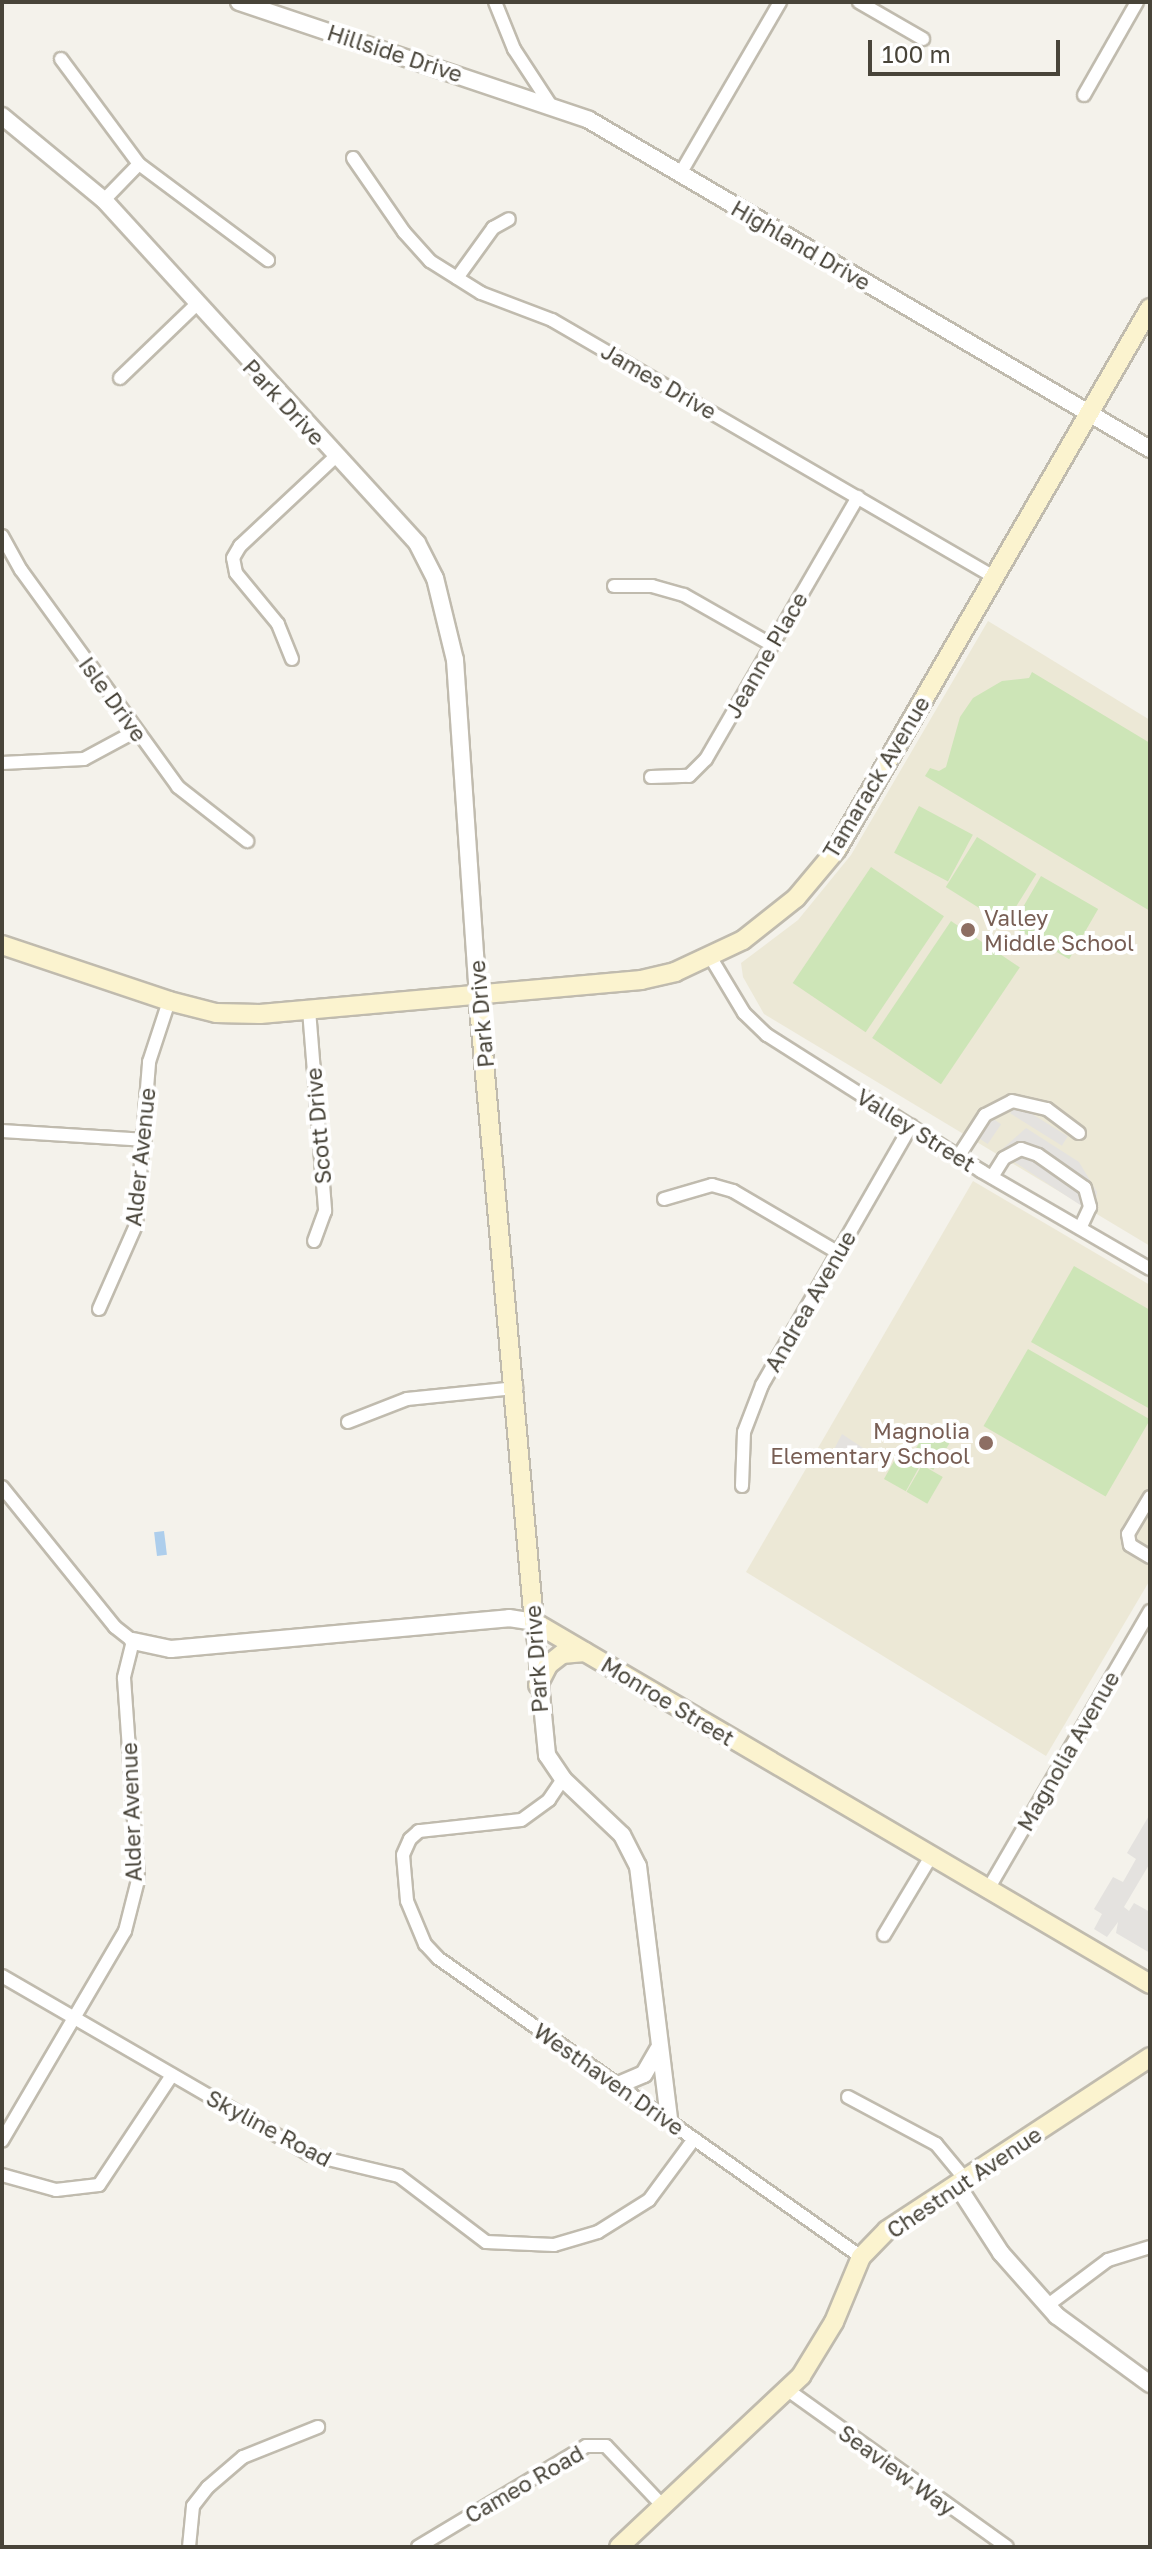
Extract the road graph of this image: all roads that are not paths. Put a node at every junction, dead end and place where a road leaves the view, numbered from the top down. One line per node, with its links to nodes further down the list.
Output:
1 (239, 2): 9 (street, Hillside Drive)
2 (495, 2): 9 (street, Highland Drive)
3 (780, 2): 13 (street)
4 (859, 2): 6 (street)
5 (1137, 2): 8 (street)
6 (923, 39)
7 (61, 59): 12 (street)
8 (1084, 95)
9 (550, 104): 13 (street, Highland Drive)
10 (2, 116): 14 (street, Park Drive)
11 (353, 158): 17 (street, James Drive)
12 (139, 164): 14 (street); 16 (street)
13 (680, 174): 21 (street, Highland Drive)
14 (104, 200): 18 (street, Park Drive)
15 (509, 219): 17 (street)
16 (268, 260)
17 (457, 278): 24 (street, James Drive)
18 (197, 304): 20 (street); 23 (street, Park Drive)
19 (1150, 308): 21 (main road, Tamarack Avenue)
20 (120, 378)
21 (1089, 413): 22 (street, Highland Drive); 26 (main road, Tamarack Avenue)
22 (1150, 449)
23 (335, 457): 29 (street); 36 (street, Park Drive)
24 (858, 497): 26 (street, James Drive); 28 (street, Jeanne Place)
25 (3, 543): 30 (street, Isle Drive)
26 (994, 577): 35 (main road, Tamarack Avenue)
27 (614, 586): 28 (street)
28 (772, 645): 32 (street, Jeanne Place)
29 (292, 659)
30 (136, 731): 31 (street); 33 (street, Isle Drive)
31 (2, 763)
32 (651, 777)
33 (247, 841)
34 (2, 945): 37 (main road, Tamarack Avenue)
35 (711, 958): 36 (main road, Tamarack Avenue); 39 (street, Valley Street)
36 (478, 995): 38 (main road, Tamarack Avenue); 51 (main road, Park Drive)
37 (169, 1001): 38 (main road, Tamarack Avenue); 42 (street, Alder Avenue)
38 (309, 1010): 47 (street, Scott Drive)
39 (911, 1126): 43 (street, Valley Street); 48 (street, Andrea Avenue)
40 (2, 1131): 42 (street)
41 (1079, 1133): 43 (street)
42 (145, 1140): 50 (street, Alder Avenue)
43 (958, 1157): 44 (street, Valley Street)
44 (992, 1177): 46 (street, Valley Street); 46 (street)
45 (664, 1199): 48 (street)
46 (1080, 1228): 49 (street, Valley Street)
47 (314, 1241)
48 (837, 1252): 53 (street, Andrea Avenue)
49 (1150, 1269)
50 (99, 1309)
51 (516, 1388): 52 (street); 58 (main road, Park Drive)
52 (348, 1422)
53 (742, 1486)
54 (2, 1487): 59 (street)
55 (1150, 1497): 56 (street)
56 (1150, 1557)
57 (1150, 1611): 64 (street, Magnolia Avenue)
58 (534, 1622): 59 (street, Monroe Street); 60 (main road, Monroe Street); 61 (street, Park Drive)
59 (133, 1641): 68 (street, Alder Avenue)
60 (585, 1652): 61 (main road); 63 (main road, Monroe Street)
61 (538, 1685): 62 (street, Park Drive)
62 (563, 1779): 69 (street, Park Drive); 72 (street, Westhaven Drive)
63 (930, 1858): 64 (main road, Monroe Street); 65 (street)
64 (987, 1891): 67 (main road, Monroe Street)
65 (884, 1935)
66 (2, 1976): 68 (street, Skyline Road)
67 (1150, 1984)
68 (74, 2018): 71 (street, Skyline Road); 76 (street, Alder Avenue)
69 (658, 2050): 72 (street); 74 (street, Park Drive)
70 (1150, 2057): 78 (main road, Chestnut Avenue)
71 (172, 2075): 75 (street, Skyline Road); 77 (street)
72 (618, 2085): 74 (street, Westhaven Drive)
73 (848, 2097): 78 (street)
74 (669, 2120): 75 (street, Westhaven Drive)
75 (694, 2139): 80 (street, Westhaven Drive)
76 (2, 2141)
77 (2, 2175)
78 (961, 2182): 80 (main road, Chestnut Avenue); 81 (street)
79 (1150, 2247): 81 (street)
80 (861, 2257): 83 (main road, Chestnut Avenue)
81 (1048, 2305): 82 (street)
82 (1150, 2384)
83 (788, 2390): 85 (main road, Chestnut Avenue); 89 (street, Seaview Way)
84 (318, 2427): 86 (street)
85 (661, 2504): 87 (street, Cameo Road); 88 (main road, Chestnut Avenue)
86 (189, 2547)
87 (418, 2547)
88 (619, 2547)
89 (1007, 2547)

